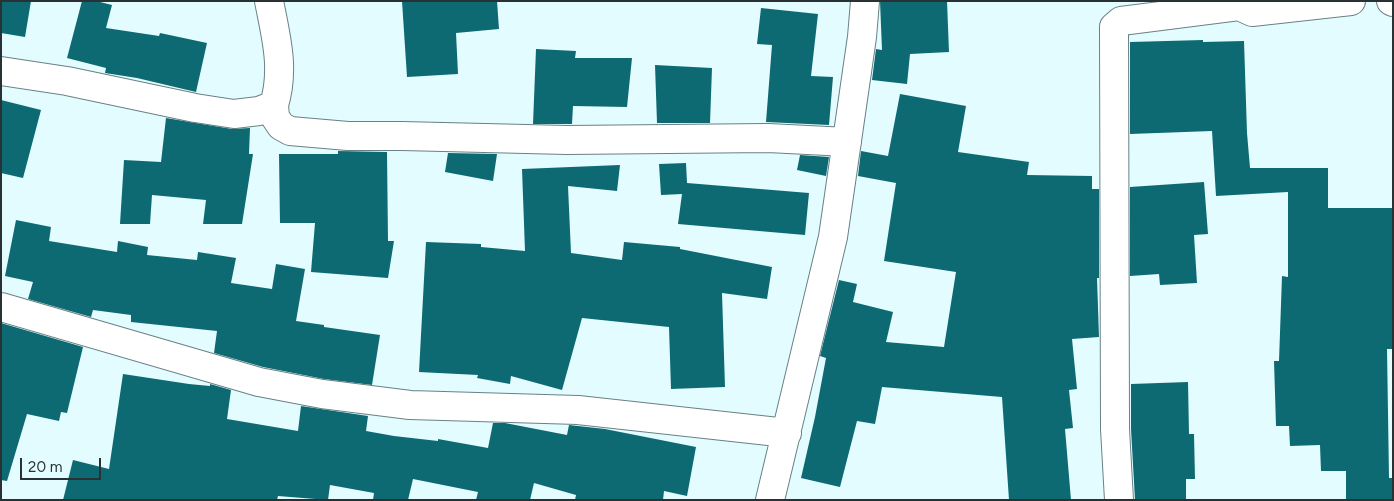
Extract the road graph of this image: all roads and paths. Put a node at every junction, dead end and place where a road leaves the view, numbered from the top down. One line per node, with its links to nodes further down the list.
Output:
1 (269, 1): 6 (street)
2 (865, 1): 7 (street)
3 (1351, 1): 4 (street)
4 (1238, 4): 11 (street)
5 (1, 71): 6 (street)
6 (274, 105): 7 (street)
7 (847, 142): 9 (street)
8 (1, 307): 9 (street)
9 (787, 433): 10 (street)
10 (770, 500)
11 (1119, 500)

